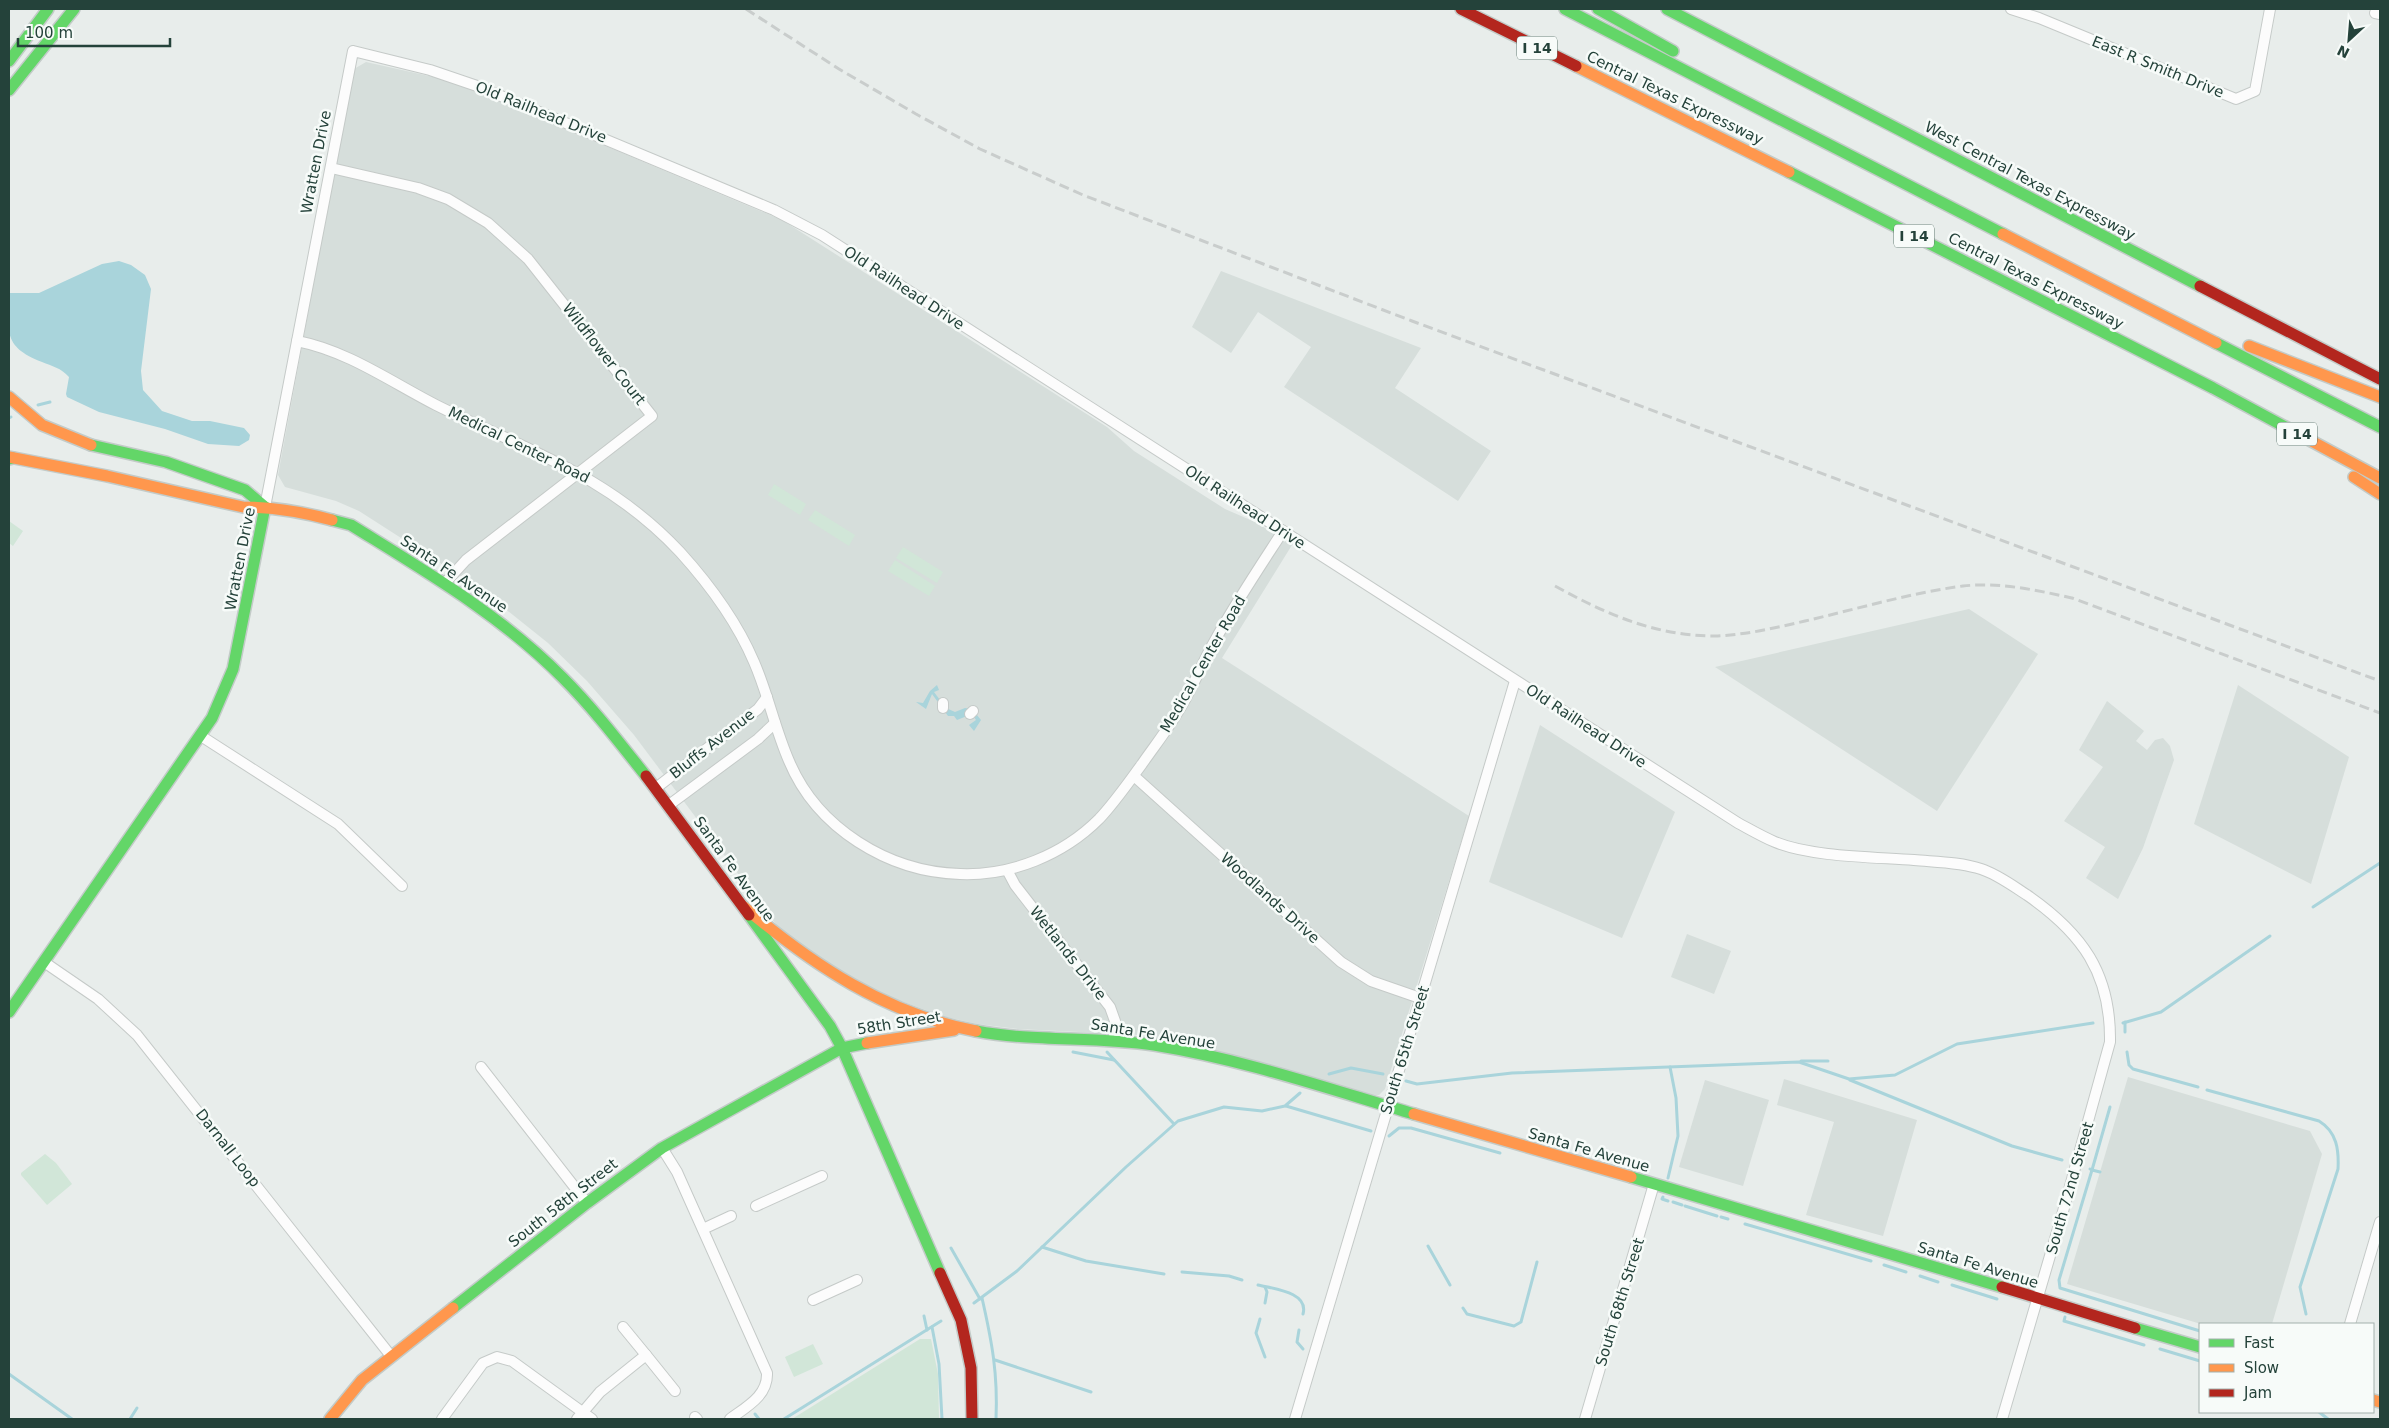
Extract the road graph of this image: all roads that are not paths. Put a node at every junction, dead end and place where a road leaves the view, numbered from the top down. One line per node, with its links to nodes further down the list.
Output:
1 (34, 9): 13 (main road)
2 (48, 9): 13 (main road)
3 (74, 9): 14 (main road)
4 (1450, 9): 11 (main road)
5 (1461, 9): 11 (main road, Central Texas Expressway / I 14)
6 (1565, 9): 15 (main road, Central Texas Expressway)
7 (1598, 9): 15 (main road)
8 (1667, 9): 21 (main road, West Central Texas Expressway)
9 (2011, 9): 10 (street, East R Smith Drive)
10 (2270, 9)
11 (1537, 48): 22 (main road, Central Texas Expressway / I 14)
12 (353, 51): 16 (street, Wratten Drive); 31 (street, Old Railhead Drive)
13 (9, 60)
14 (9, 90)
15 (1770, 114): 17 (main road, Central Texas Expressway)
16 (330, 168): 20 (street, Wratten Drive); 27 (street, Wildflower Court)
17 (2074, 269): 18 (main road); 25 (main road, Central Texas Expressway)
18 (2209, 326)
19 (2234, 339): 24 (main road)
20 (297, 341): 27 (street, Medical Center Road); 30 (street, Wratten Drive)
21 (2380, 380)
22 (2213, 388): 28 (main road, Central Texas Expressway / I 14); 29 (main road)
23 (9, 397): 30 (main road)
24 (2380, 397)
25 (2380, 426)
26 (10, 458): 30 (main road, Santa Fe Avenue)
27 (579, 472): 32 (street, Wildflower Court); 34 (street, Medical Center Road)
28 (2380, 478)
29 (2380, 494)
30 (265, 507): 32 (main road, Santa Fe Avenue); 36 (main road, Wratten Drive)
31 (1283, 531): 33 (street, Old Railhead Drive); 37 (street, Medical Center Road)
32 (445, 583): 38 (main road, Santa Fe Avenue)
33 (1515, 681): 44 (street, Old Railhead Drive); 45 (street, South 65th Street)
34 (767, 697): 35 (street, Medical Center Road); 38 (street, Bluffs Avenue)
35 (775, 723): 39 (street, Bluffs Avenue); 40 (street, Medical Center Road)
36 (201, 736): 41 (street); 43 (main road, Wratten Drive)
37 (1134, 776): 40 (street, Medical Center Road); 45 (street, Woodlands Drive)
38 (656, 788): 39 (main road, Santa Fe Avenue)
39 (669, 805): 42 (main road, Santa Fe Avenue)
40 (1007, 870): 48 (street, Wetlands Drive)
41 (402, 886)
42 (744, 907): 47 (main road); 49 (main road, Santa Fe Avenue)
43 (44, 962): 46 (main road, Wratten Drive); 67 (street, Darnall Loop)
44 (2103, 984): 61 (street, South 72nd Street)
45 (1420, 998): 51 (street, South 65th Street)
46 (9, 1012)
47 (961, 1029): 48 (main road, Santa Fe Avenue); 49 (main road, 58th Street)
48 (1114, 1040): 51 (main road, Santa Fe Avenue)
49 (842, 1048): 52 (main road, South 58th Street); 74 (main road, Santa Fe Avenue)
50 (480, 1067): 55 (street)
51 (1388, 1106): 54 (main road, Santa Fe Avenue); 75 (street, South 65th Street)
52 (662, 1148): 55 (main road, South 58th Street); 59 (street)
53 (822, 1176): 56 (street)
54 (1654, 1184): 61 (main road, Santa Fe Avenue); 76 (street, South 68th Street)
55 (587, 1202): 67 (main road, South 58th Street)
56 (756, 1206)
57 (731, 1216): 59 (street)
58 (2380, 1222): 63 (street)
59 (702, 1229): 73 (street)
60 (857, 1280): 62 (street)
61 (2038, 1298): 65 (main road, Santa Fe Avenue); 77 (street, South 72nd Street)
62 (813, 1300)
63 (2350, 1323)
64 (624, 1326): 66 (street)
65 (2199, 1347)
66 (646, 1355): 68 (street); 69 (street)
67 (391, 1356): 70 (main road, South 58th Street)
68 (675, 1391)
69 (580, 1416): 71 (street); 72 (street)
70 (330, 1419)
71 (442, 1419)
72 (592, 1419)
73 (730, 1419)
74 (972, 1419)
75 (1295, 1419)
76 (1585, 1419)
77 (2002, 1419)

